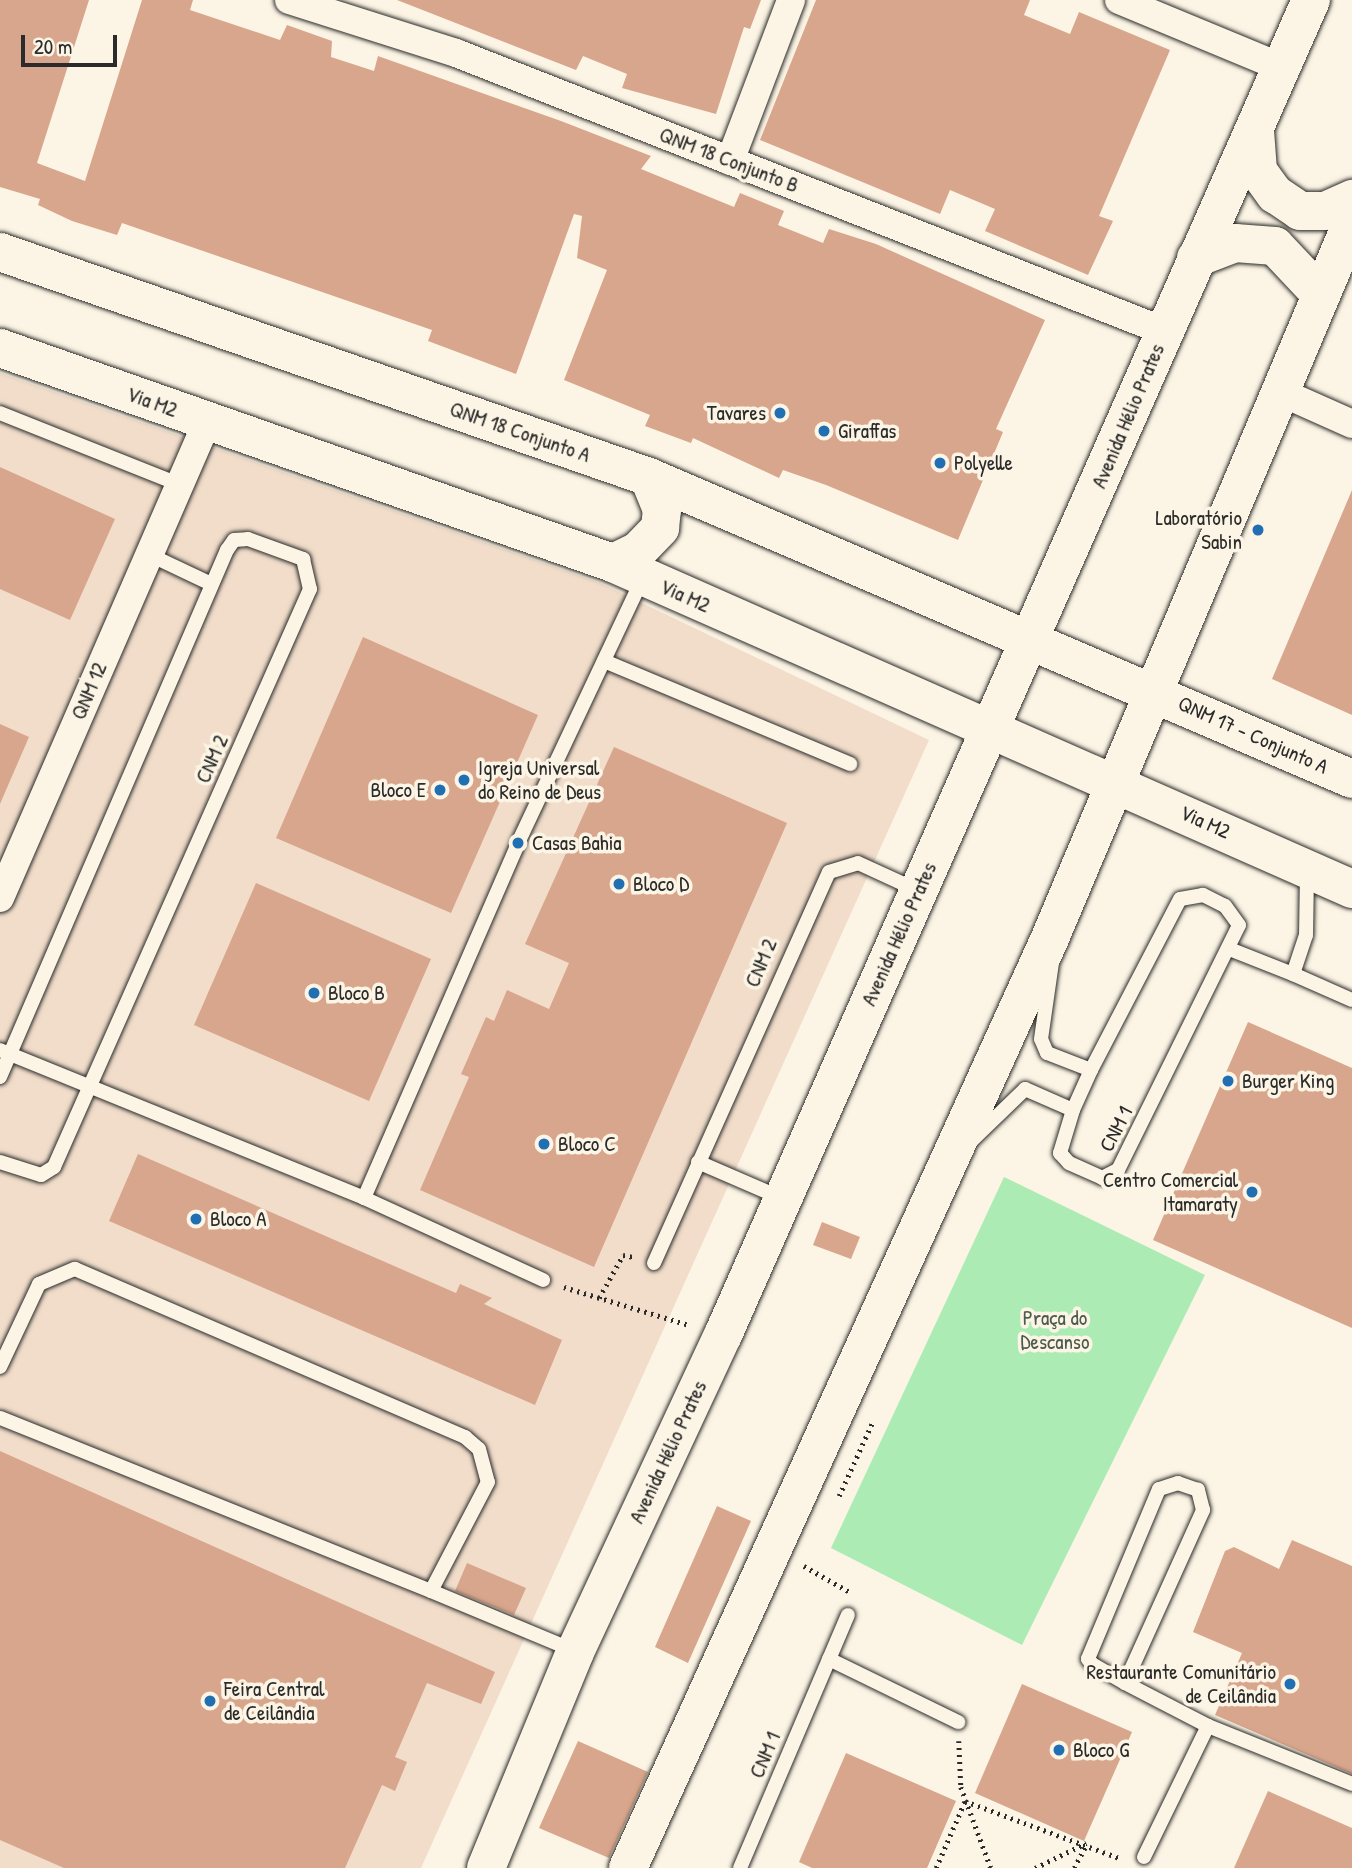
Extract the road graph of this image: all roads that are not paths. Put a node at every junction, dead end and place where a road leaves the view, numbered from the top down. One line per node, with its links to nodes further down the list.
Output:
1 (289, 0): 7 (street, QNM 18 Conjunto B)
2 (792, 0): 7 (street)
3 (1119, 0): 5 (street)
4 (1311, 0): 5 (main road, Avenida Hélio Prates)
5 (1283, 68): 6 (main road, Avenida Hélio Prates)
6 (1255, 131): 8 (main road); 11 (main road, Avenida Hélio Prates)
7 (730, 161): 13 (street, QNM 18 Conjunto B)
8 (1352, 199)
9 (1352, 222): 12 (main road)
10 (4, 257): 19 (main road, QNM 18 Conjunto A)
11 (1196, 258): 12 (main road); 13 (main road, Avenida Hélio Prates)
12 (1320, 294): 15 (main road)
13 (1164, 331): 24 (main road, Avenida Hélio Prates)
14 (0, 348): 17 (main road, Via M2)
15 (1278, 391): 18 (street); 26 (main road)
16 (0, 413): 20 (lane)
17 (207, 422): 20 (street, QNM 12); 22 (main road, Via M2)
18 (1352, 424)
19 (649, 477): 22 (main road); 24 (main road, QNM 18 Conjunto A)
20 (184, 486): 21 (street, QNM 12)
21 (148, 554): 23 (lane); 34 (street, QNM 12)
22 (628, 570): 25 (lane); 27 (main road, Via M2)
23 (209, 583): 39 (lane, CNM 2); 42 (lane, CNM 2)
24 (1030, 639): 26 (main road); 27 (main road, Avenida Hélio Prates)
25 (604, 661): 28 (lane); 47 (lane)
26 (1153, 692): 29 (main road); 30 (main road, QNM 17 - Conjunto A)
27 (989, 727): 29 (main road, Via M2); 33 (main road, Avenida Hélio Prates)
28 (850, 764)
29 (1115, 779): 31 (main road, Via M2); 35 (main road)
30 (1352, 779)
31 (1306, 868): 32 (main road, Via M2); 37 (lane)
32 (1352, 889)
33 (918, 890): 46 (lane, CNM 2); 48 (main road, Avenida Hélio Prates)
34 (0, 898)
35 (1050, 938): 40 (lane); 44 (main road)
36 (1231, 950): 37 (lane); 40 (lane, CNM 1); 43 (lane, CNM 1)
37 (1293, 974): 38 (lane)
38 (1352, 1000)
39 (5, 1052): 41 (lane, CNM 2); 42 (lane)
40 (1091, 1070): 43 (lane)
41 (0, 1077)
42 (90, 1086): 45 (lane, CNM 2); 47 (lane)
43 (1073, 1110): 44 (lane)
44 (956, 1150): 62 (main road)
45 (0, 1162)
46 (698, 1162): 48 (lane); 49 (lane, CNM 2)
47 (364, 1198): 50 (lane)
48 (782, 1198): 55 (main road, Avenida Hélio Prates)
49 (654, 1263)
50 (543, 1280)
51 (0, 1367): 53 (lane)
52 (0, 1418): 53 (lane)
53 (431, 1591): 55 (lane)
54 (848, 1615): 56 (lane, CNM 1)
55 (575, 1651): 63 (main road, Avenida Hélio Prates)
56 (829, 1659): 58 (lane); 64 (lane, CNM 1)
57 (1125, 1683): 57 (lane); 59 (lane)
58 (958, 1722)
59 (1208, 1726): 60 (lane); 61 (lane)
60 (1352, 1784)
61 (1144, 1857)
62 (632, 1867)
63 (486, 1868)
64 (740, 1868)

